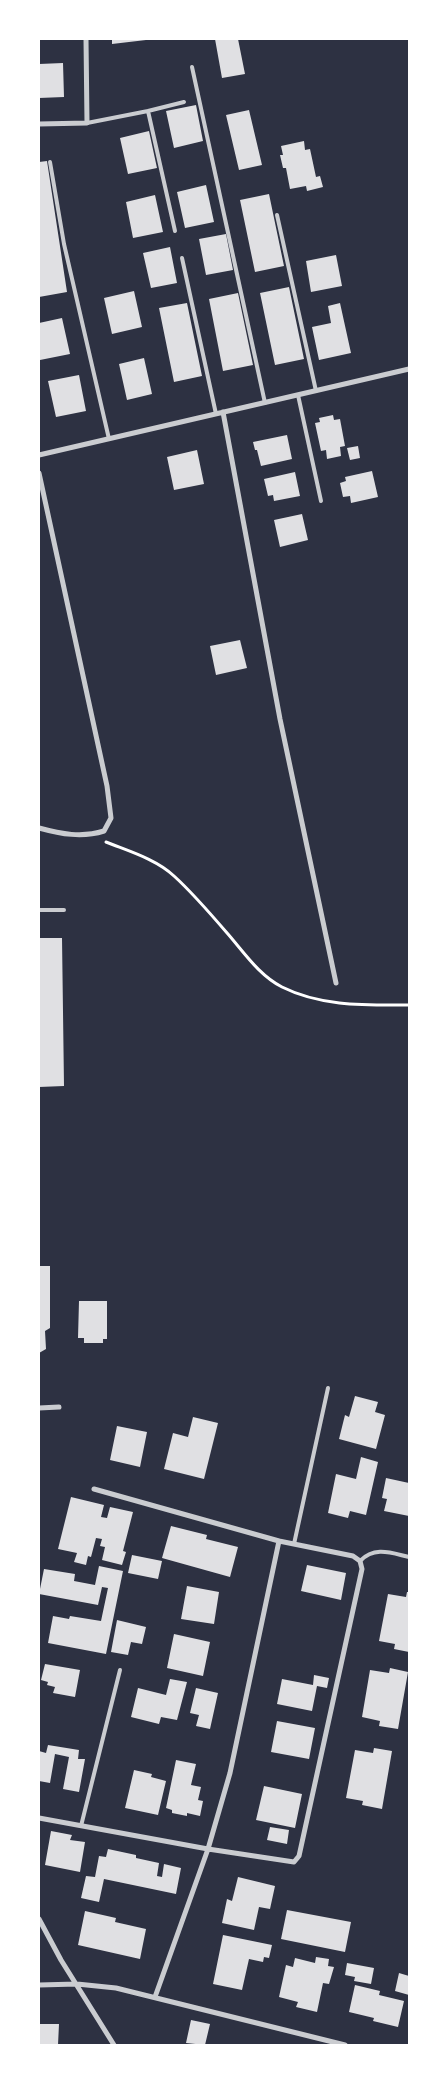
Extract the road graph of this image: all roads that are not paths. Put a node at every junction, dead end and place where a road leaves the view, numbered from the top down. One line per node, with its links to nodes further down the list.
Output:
1 (86, 39): 5 (street)
2 (192, 67): 14 (lane)
3 (184, 102): 4 (lane)
4 (148, 111): 5 (lane); 9 (lane)
5 (87, 123): 6 (street)
6 (39, 124)
7 (50, 162): 17 (lane)
8 (277, 215): 12 (lane)
9 (175, 231)
10 (182, 258): 16 (lane)
11 (409, 369): 12 (street)
12 (316, 391): 13 (street)
13 (298, 395): 14 (street); 20 (lane)
14 (265, 403): 15 (street)
15 (223, 412): 16 (street); 24 (street)
16 (216, 414): 17 (street)
17 (109, 439): 18 (street)
18 (39, 455)
19 (39, 473): 21 (street)
20 (322, 501)
21 (39, 828)
22 (39, 910): 23 (lane)
23 (64, 910)
24 (336, 983)
25 (328, 1388): 30 (lane)
26 (60, 1407): 27 (street)
27 (39, 1408)
28 (94, 1489): 29 (street)
29 (279, 1542): 30 (street); 36 (street)
30 (294, 1544): 32 (street)
31 (409, 1557): 32 (lane)
32 (360, 1561): 36 (street)
33 (120, 1670): 35 (lane)
34 (39, 1818): 35 (street)
35 (81, 1826): 36 (street)
36 (208, 1849): 40 (street)
37 (39, 1920): 38 (street)
38 (77, 1984): 39 (street); 40 (street); 41 (street)
39 (39, 1985)
40 (155, 1998): 42 (street)
41 (114, 2045)
42 (344, 2045)

